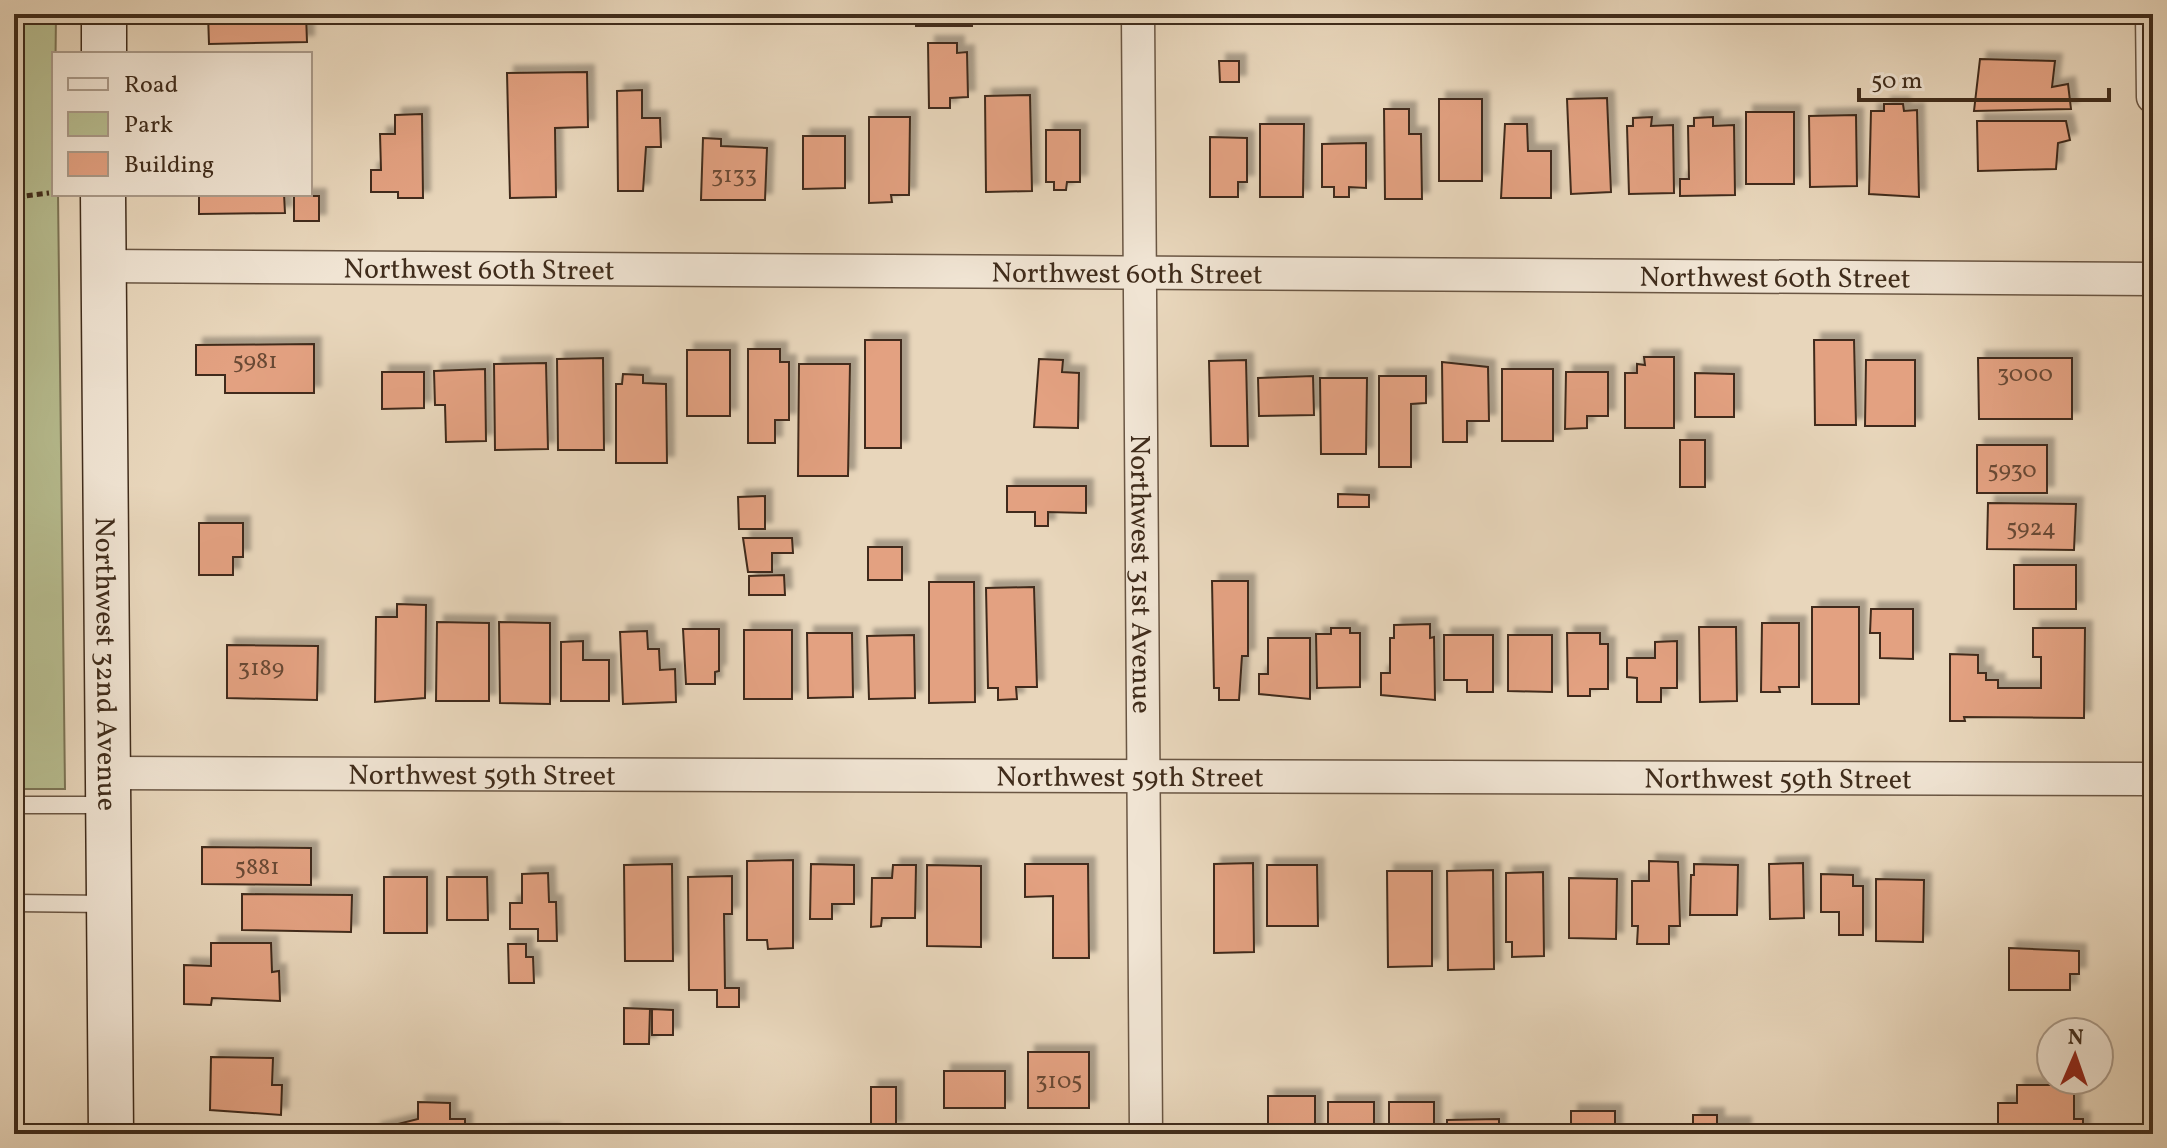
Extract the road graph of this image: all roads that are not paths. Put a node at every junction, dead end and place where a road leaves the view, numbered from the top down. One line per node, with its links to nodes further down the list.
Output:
1 (104, 14): 4 (main road)
2 (1138, 14): 8 (street, Northwest 31st Avenue)
3 (2152, 14): 5 (street)
4 (104, 52)
5 (2153, 97)
6 (103, 196): 7 (main road, Northwest 32nd Avenue)
7 (103, 266): 8 (street, Northwest 60th Street); 12 (main road, Northwest 32nd Avenue)
8 (1140, 273): 9 (street, Northwest 60th Street); 10 (street, Northwest 31st Avenue)
9 (2153, 279)
10 (1144, 776): 11 (street, Northwest 59th Street); 12 (street, Northwest 59th Street); 17 (street, Northwest 31st Avenue)
11 (2153, 779)
12 (108, 789): 13 (lane); 15 (main road, Northwest 32nd Avenue)
13 (14, 805)
14 (14, 903): 15 (lane)
15 (108, 904): 16 (main road, Northwest 32nd Avenue)
16 (111, 1134)
17 (1146, 1134)

